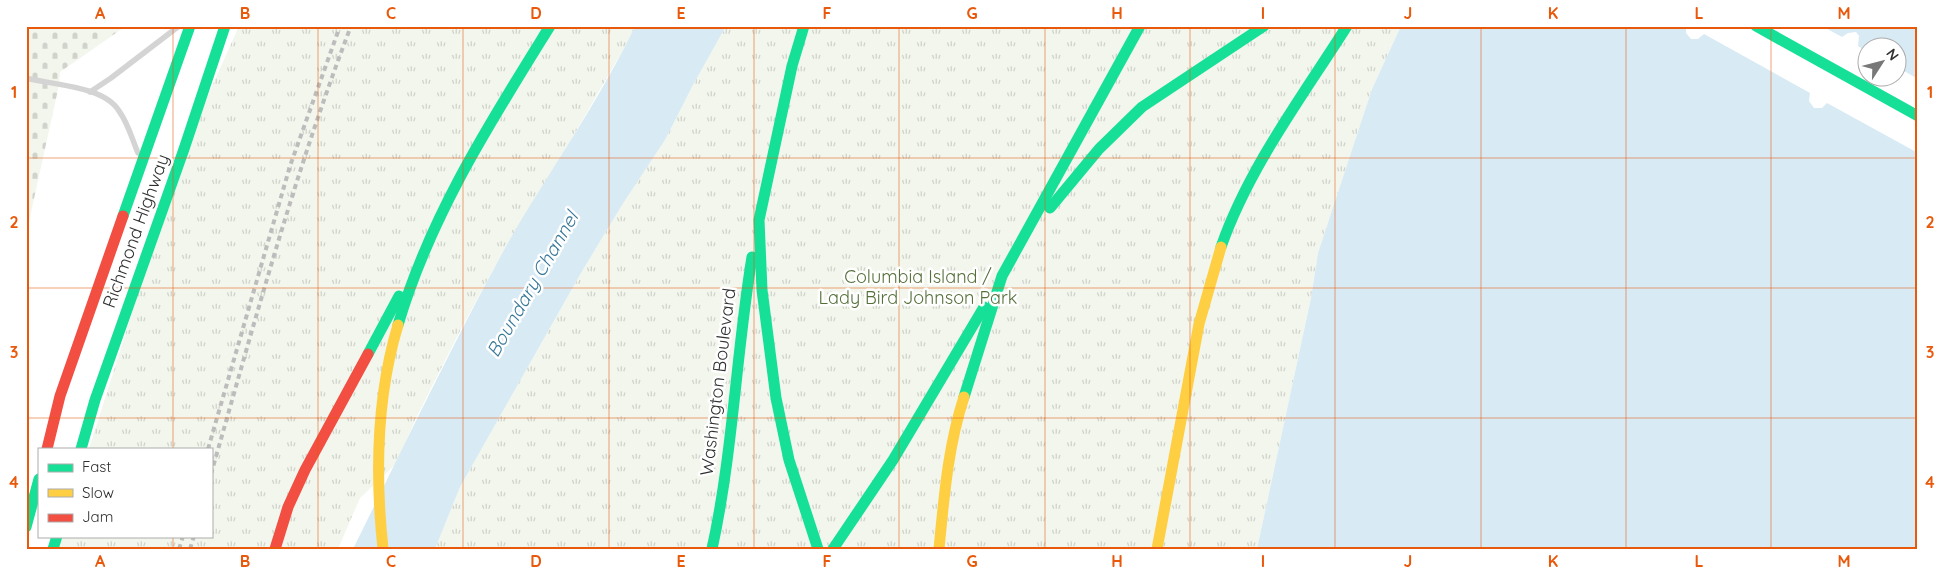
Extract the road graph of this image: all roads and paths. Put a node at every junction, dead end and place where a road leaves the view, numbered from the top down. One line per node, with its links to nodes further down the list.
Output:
1 (178, 26): 11 (lane)
2 (190, 26): 13 (main road, Richmond Highway)
3 (226, 26): 19 (main road, Richmond Highway)
4 (550, 26): 16 (main road)
5 (804, 26): 14 (main road)
6 (1140, 26): 15 (main road)
7 (1264, 26): 15 (main road)
8 (1347, 26): 28 (main road)
9 (1756, 26): 12 (main road)
10 (26, 78): 11 (lane)
11 (90, 92): 13 (lane)
12 (1918, 116)
13 (142, 160): 18 (main road, Richmond Highway)
14 (760, 220): 25 (main road, Washington Boulevard); 26 (main road)
15 (1020, 242): 17 (main road)
16 (418, 266): 23 (main road); 24 (main road)
17 (1002, 276): 22 (main road); 27 (main road)
18 (46, 448)
19 (81, 448)
20 (38, 483): 21 (main road)
21 (26, 527)
22 (835, 547)
23 (275, 549)
24 (383, 549)
25 (712, 549)
26 (818, 549)
27 (939, 549)
28 (1157, 549)

